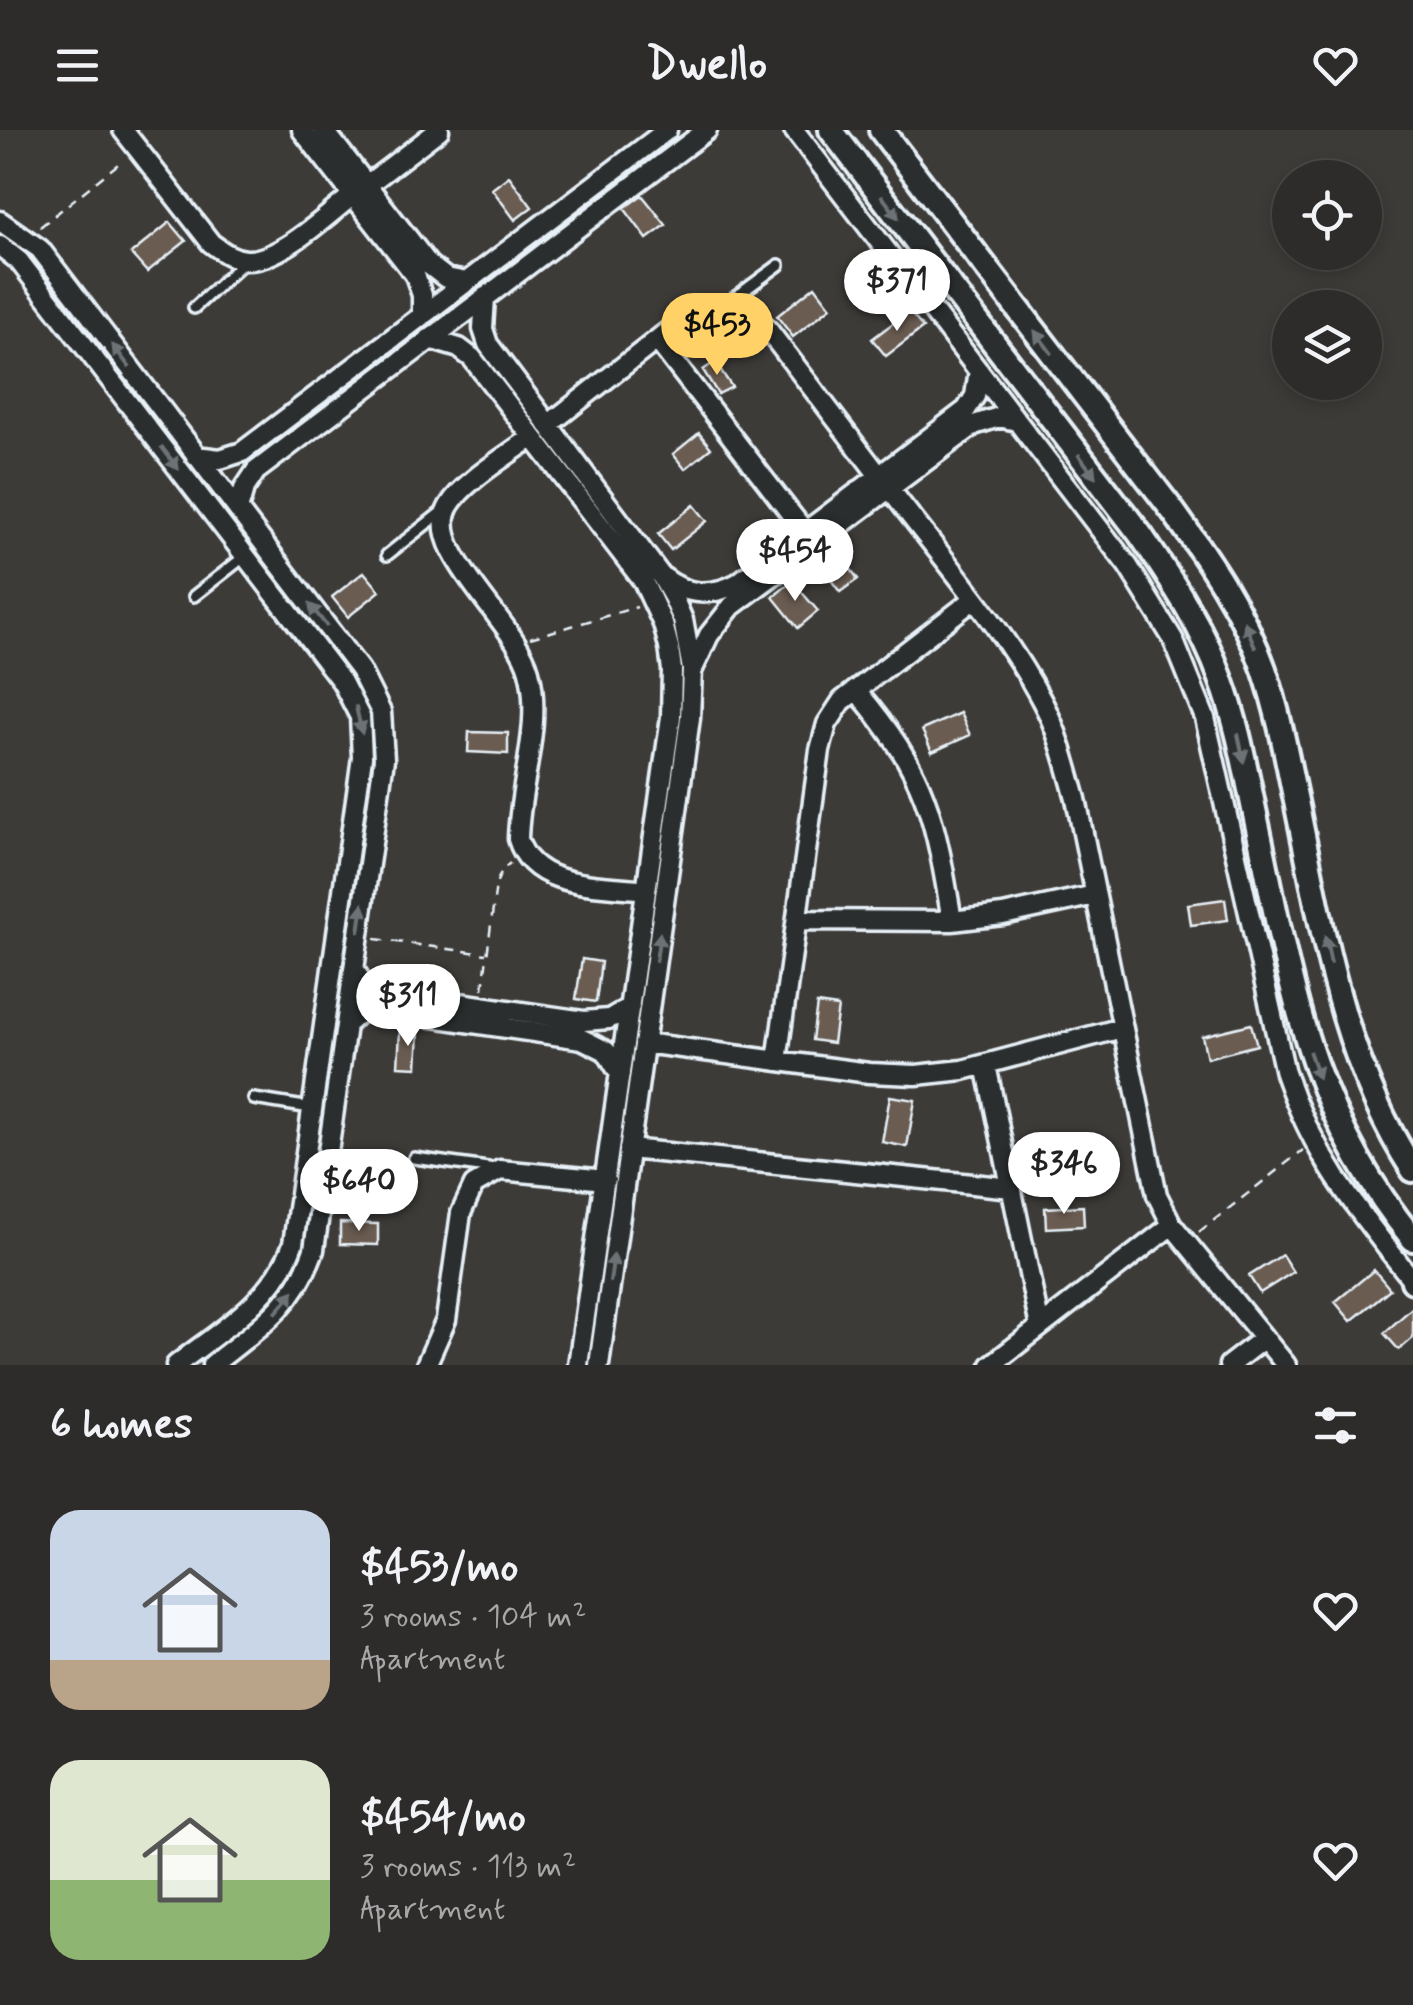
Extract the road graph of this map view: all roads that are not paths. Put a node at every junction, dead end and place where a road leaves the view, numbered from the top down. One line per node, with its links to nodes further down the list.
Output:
1 (122, 130): 13 (street)
2 (302, 130): 10 (street)
3 (324, 130): 10 (street)
4 (439, 130): 10 (street)
5 (667, 130): 15 (street)
6 (707, 130): 16 (street)
7 (794, 130): 22 (street)
8 (831, 130): 59 (street, one-way to 59)
9 (882, 130): 55 (street, one-way to 9)
10 (360, 190): 13 (street); 15 (street); 19 (street)
11 (0, 222): 26 (street, one-way to 11)
12 (0, 246): 32 (street, one-way to 32)
13 (246, 260): 18 (lane)
14 (779, 265): 17 (lane)
15 (467, 282): 19 (street)
16 (484, 297): 20 (street); 24 (street)
17 (724, 306): 21 (street); 27 (street)
18 (194, 308)
19 (422, 316): 26 (street)
20 (428, 339): 25 (street); 29 (street)
21 (657, 340): 24 (street); 30 (street)
22 (978, 371): 23 (street); 27 (street)
23 (1017, 421): 27 (street); 60 (street)
24 (548, 425): 33 (street)
25 (531, 438): 28 (street); 38 (street)
26 (196, 456): 29 (street)
27 (884, 482): 30 (street); 35 (street); 36 (street)
28 (447, 508): 31 (lane); 38 (street)
29 (238, 510): 42 (street, one-way to 29)
30 (806, 532): 33 (street)
31 (388, 555)
32 (245, 556): 34 (lane); 51 (street, one-way to 51)
33 (661, 576): 36 (street)
34 (194, 596)
35 (973, 600): 37 (street); 39 (street)
36 (692, 669): 46 (street, one-way to 36)
37 (856, 690): 40 (street); 41 (street)
38 (646, 890): 43 (street)
39 (1095, 894): 41 (street); 45 (street)
40 (796, 920): 41 (street); 47 (street)
41 (952, 921)
42 (354, 969): 43 (street); 44 (street)
43 (630, 1007): 49 (street)
44 (347, 1024): 49 (street); 64 (street, one-way to 44)
45 (1122, 1028): 48 (street); 58 (street)
46 (644, 1042): 47 (street); 52 (street)
47 (777, 1060): 48 (street)
48 (986, 1064): 57 (street)
49 (620, 1074): 56 (street)
50 (254, 1099): 51 (lane)
51 (313, 1108): 63 (street)
52 (629, 1149): 57 (street); 67 (street, one-way to 52)
53 (414, 1158): 54 (lane)
54 (500, 1170): 56 (street); 65 (street)
55 (1413, 1170)
56 (606, 1180): 66 (street)
57 (1012, 1188): 61 (street)
58 (1172, 1225): 61 (street); 62 (street)
59 (1413, 1239)
60 (1413, 1281)
61 (1040, 1327): 68 (street)
62 (1264, 1338): 69 (street); 70 (street)
63 (176, 1365)
64 (212, 1365)
65 (426, 1365)
66 (578, 1365)
67 (598, 1365)
68 (991, 1365)
69 (1230, 1365)
70 (1286, 1365)

